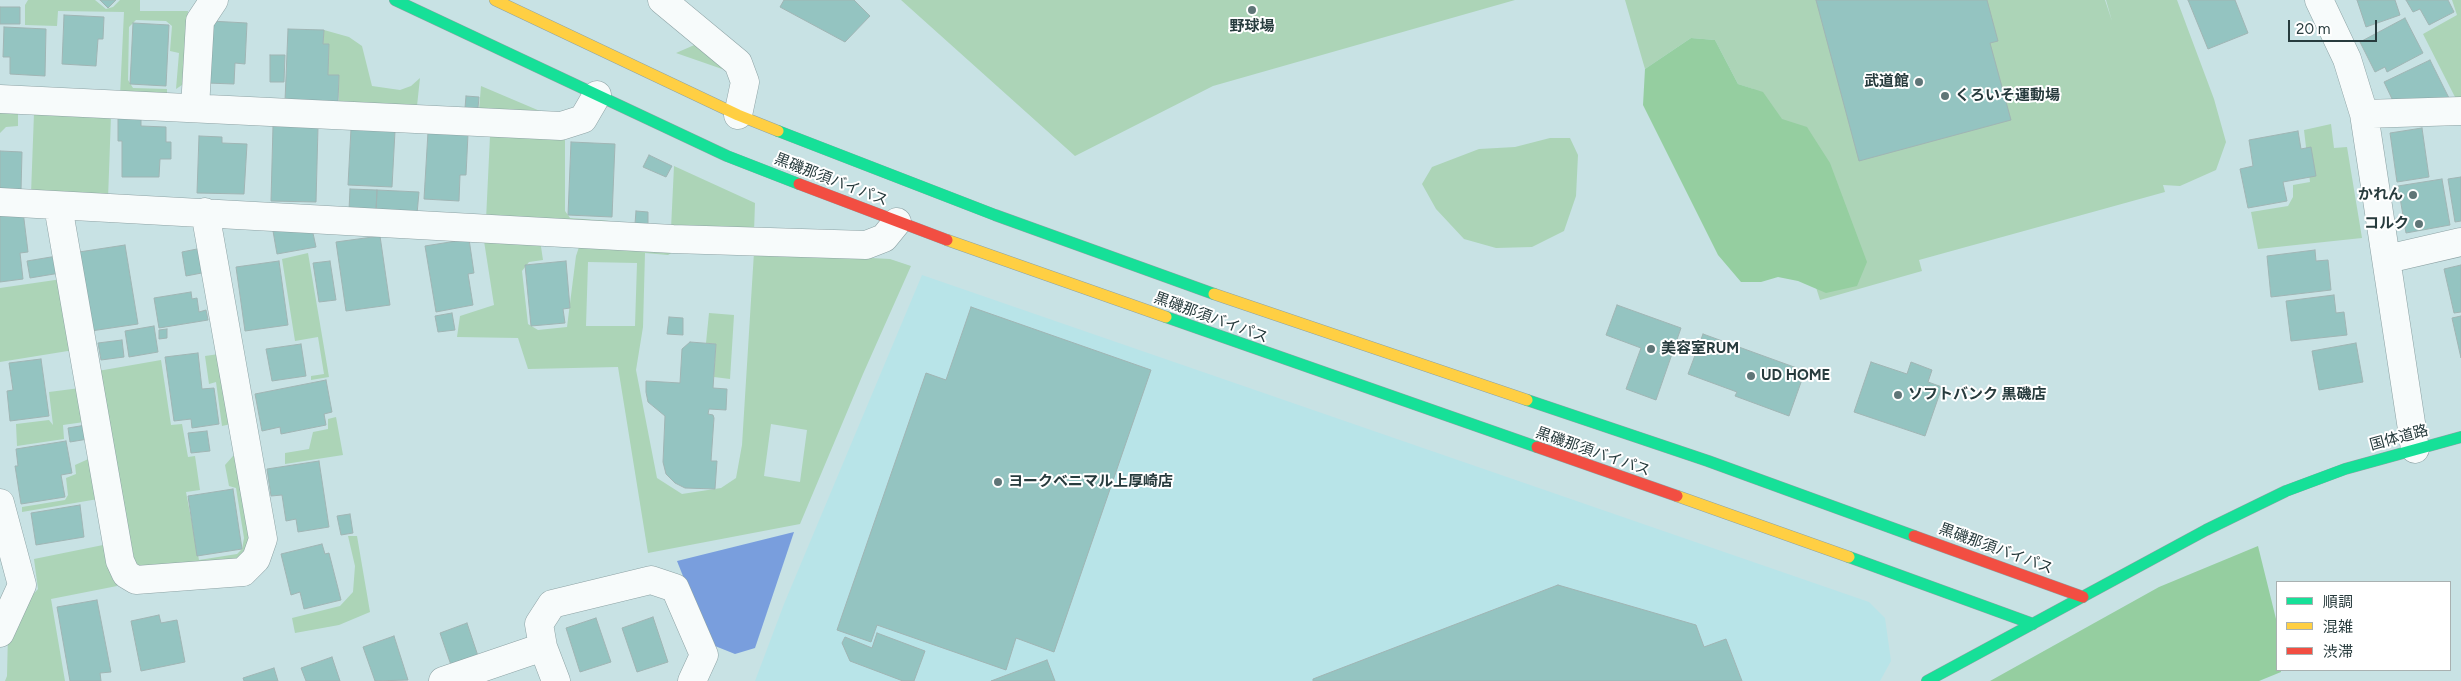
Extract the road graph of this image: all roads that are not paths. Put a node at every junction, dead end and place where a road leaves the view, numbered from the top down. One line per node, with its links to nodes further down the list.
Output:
1 (214, 0): 8 (street)
2 (395, 0): 6 (main road, 黒磯那須バイパス)
3 (495, 0): 11 (main road, 黒磯那須バイパス)
4 (662, 0): 11 (street)
5 (2319, 0): 10 (street)
6 (597, 95): 8 (street); 15 (main road, 黒磯那須バイパス)
7 (0, 99): 8 (street)
8 (195, 108)
9 (2461, 111): 10 (street)
10 (2364, 114): 17 (street)
11 (738, 115): 21 (main road, 黒磯那須バイパス)
12 (0, 202): 13 (street)
13 (58, 206): 14 (street); 14 (street)
14 (205, 212): 15 (street)
15 (897, 222): 22 (main road, 黒磯那須バイパス)
16 (2461, 242): 17 (street)
17 (2387, 259): 19 (street)
18 (2461, 437): 19 (main road, 国体道路)
19 (2415, 449): 21 (main road, 国体道路)
20 (0, 503): 23 (street)
21 (2084, 597): 22 (main road, 国体道路)
22 (2033, 624): 28 (main road, 国体道路)
23 (0, 633)
24 (543, 647): 25 (street); 26 (street); 27 (street)
25 (443, 681)
26 (556, 681)
27 (692, 681)
28 (1927, 681)

